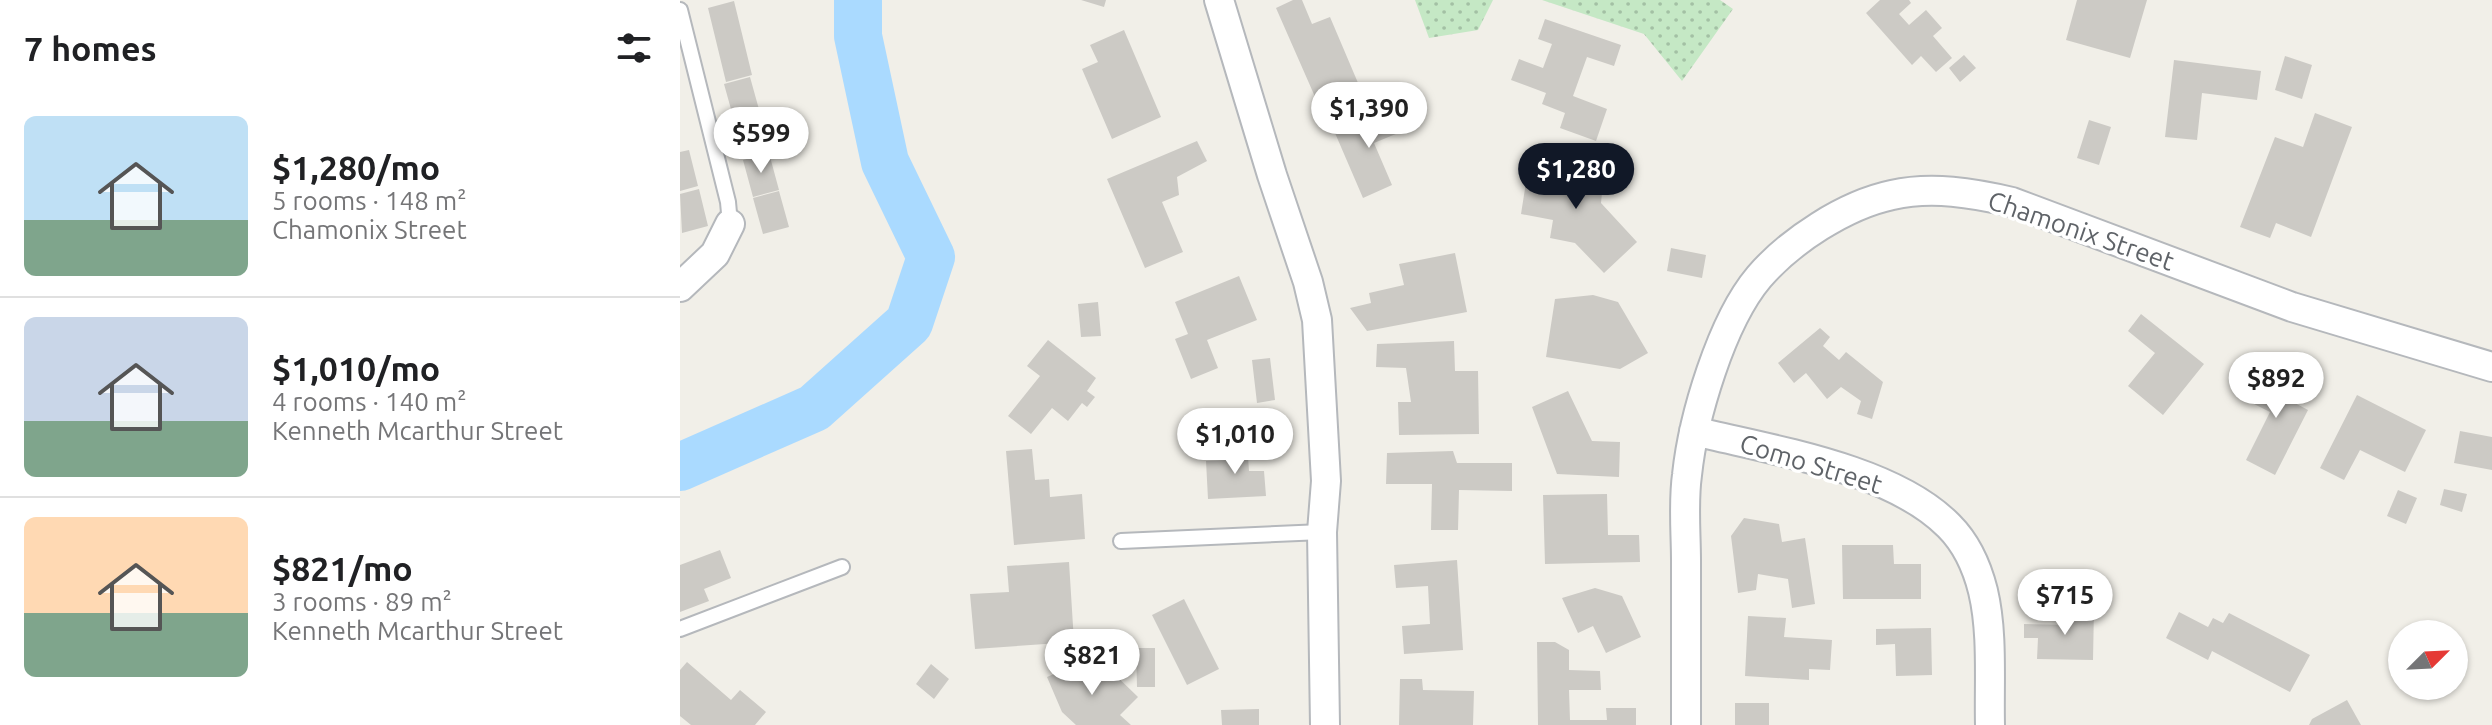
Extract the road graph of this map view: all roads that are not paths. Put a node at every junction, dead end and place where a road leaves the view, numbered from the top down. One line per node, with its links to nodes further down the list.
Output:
1 (1219, 0): 7 (street)
2 (680, 10): 3 (lane)
3 (730, 224): 4 (street)
4 (680, 287)
5 (2492, 367): 6 (street, Chamonix Street)
6 (1694, 431): 12 (street, Chamonix Street); 13 (street, Como Street)
7 (1322, 532): 8 (lane); 11 (street)
8 (1121, 541)
9 (842, 567): 10 (lane)
10 (680, 629)
11 (1325, 725)
12 (1686, 725)
13 (1990, 725)

